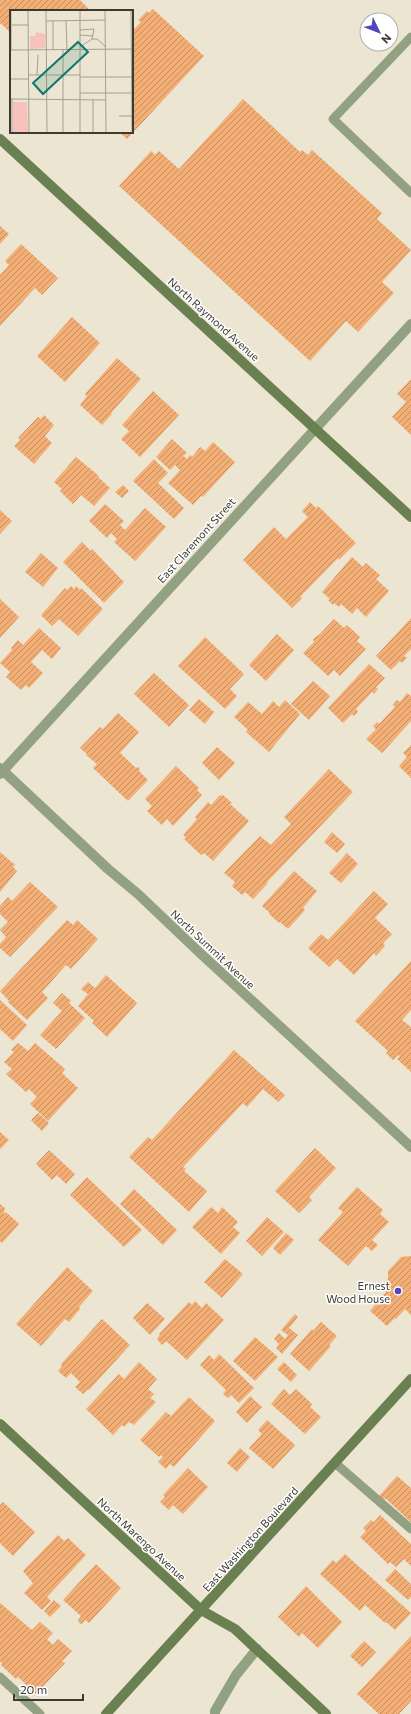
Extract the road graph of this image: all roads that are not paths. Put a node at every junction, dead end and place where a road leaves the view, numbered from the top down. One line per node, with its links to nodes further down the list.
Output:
1 (411, 37): 3 (lane)
2 (0, 139): 5 (street, North Raymond Avenue)
3 (411, 193)
4 (411, 324): 5 (street, East Claremont Street)
5 (315, 428): 6 (street, North Raymond Avenue); 7 (street, East Claremont Street)
6 (411, 517)
7 (1, 771): 8 (street, North Summit Avenue)
8 (411, 1147)
9 (411, 1379): 11 (street, East Washington Boulevard)
10 (0, 1424): 13 (street, North Marengo Avenue)
11 (335, 1463): 12 (lane); 13 (street, East Washington Boulevard)
12 (411, 1529)
13 (201, 1610): 14 (street, North Marengo Avenue); 17 (street, East Washington Boulevard)
14 (257, 1648): 18 (street); 19 (street, North Marengo Avenue)
15 (0, 1677): 16 (lane)
16 (40, 1714)
17 (106, 1714)
18 (215, 1714)
19 (326, 1714)

